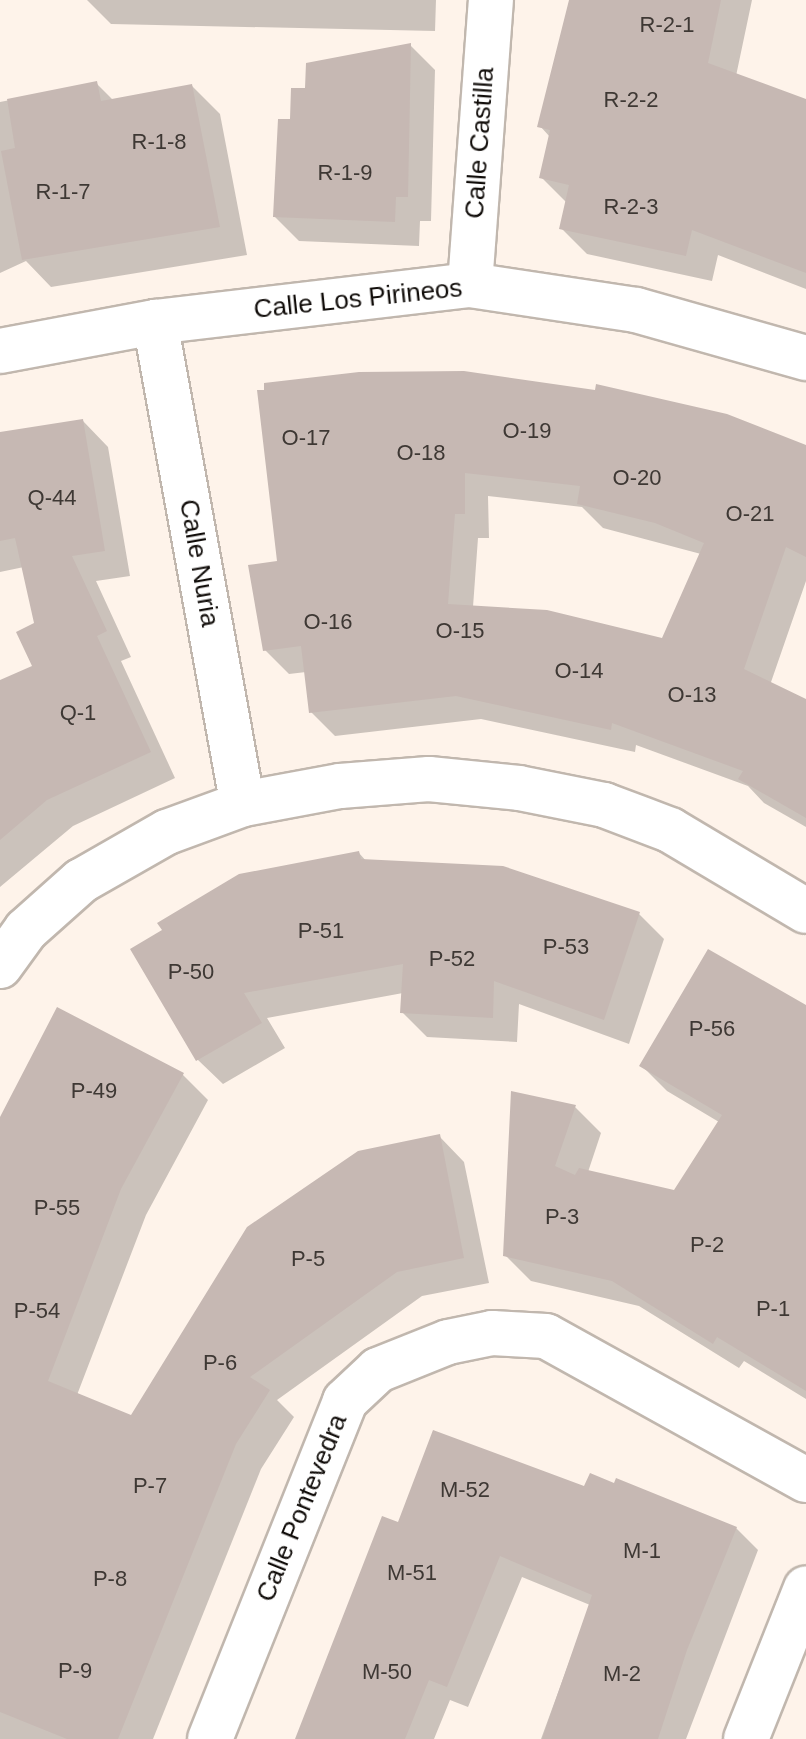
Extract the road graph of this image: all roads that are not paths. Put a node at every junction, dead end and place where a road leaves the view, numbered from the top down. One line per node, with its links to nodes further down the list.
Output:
1 (491, 0): 2 (street, Calle Castilla)
2 (470, 285): 3 (street, Calle Los Pirineos); 5 (street, Calle Los Pirineos)
3 (155, 322): 4 (street, Calle Los Pirineos); 6 (street, Calle Nuria)
4 (0, 351)
5 (806, 358)
6 (243, 804): 7 (street); 8 (street)
7 (806, 911)
8 (0, 966)
9 (806, 1480): 11 (street, Calle Pontevedra)
10 (806, 1588): 12 (street)
11 (210, 1739)
12 (746, 1739)

